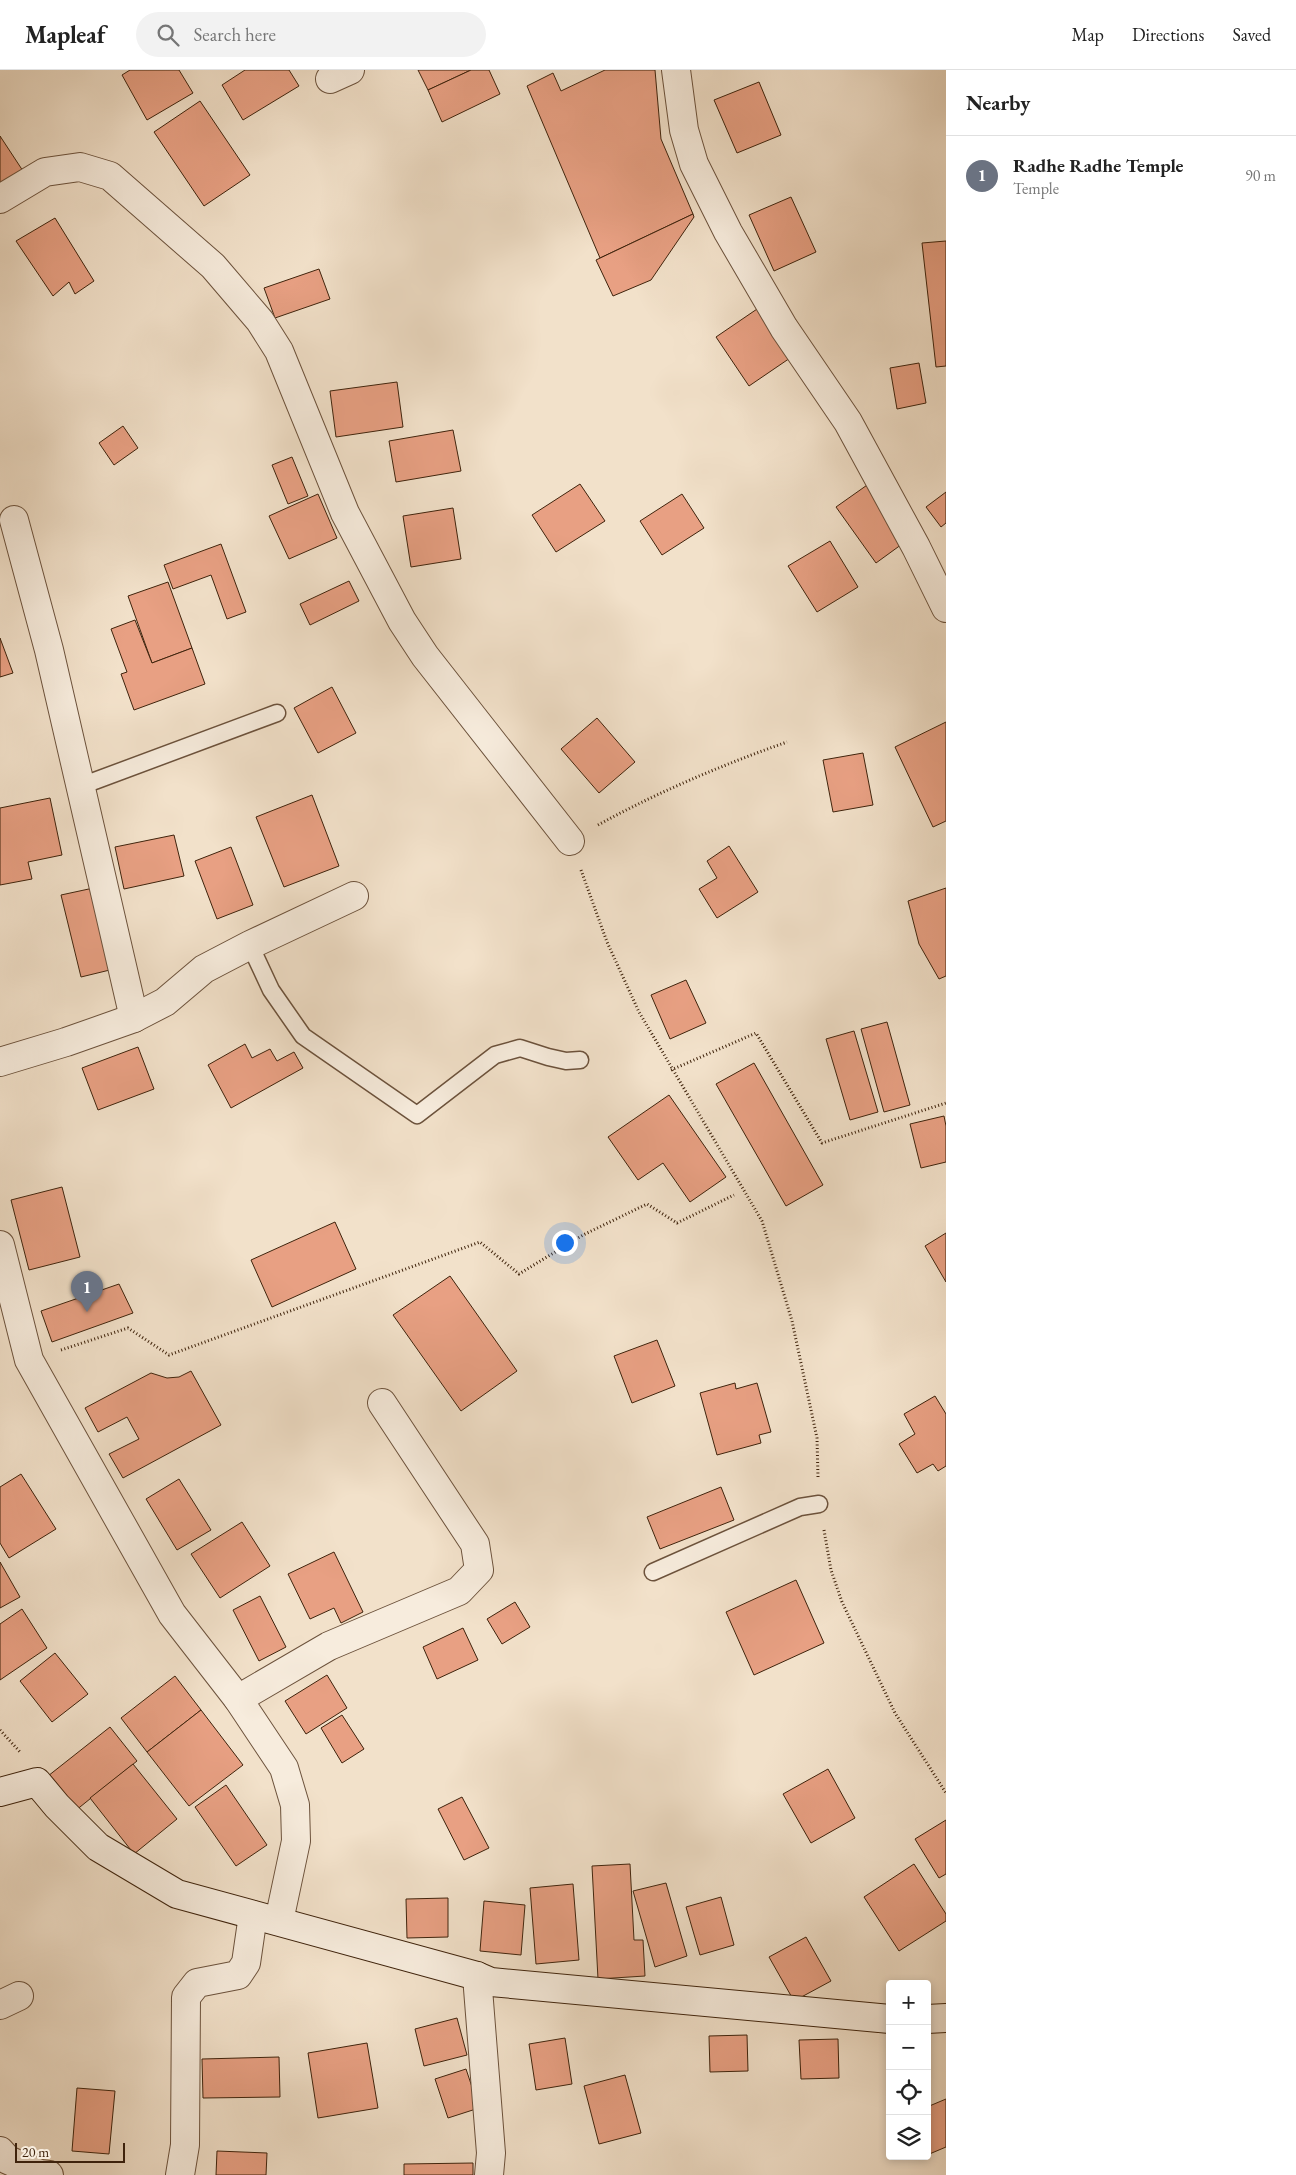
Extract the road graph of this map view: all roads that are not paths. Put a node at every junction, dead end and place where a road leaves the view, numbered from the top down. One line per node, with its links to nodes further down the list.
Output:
1 (676, 70): 4 (street)
2 (0, 199): 7 (street)
3 (14, 520): 6 (street)
4 (946, 608)
5 (277, 713): 6 (lane)
6 (80, 786): 10 (street)
7 (570, 840)
8 (354, 896): 9 (street)
9 (250, 945): 10 (street); 11 (lane)
10 (134, 1018): 12 (street)
11 (580, 1060)
12 (0, 1062)
13 (0, 1245): 17 (street)
14 (382, 1403): 17 (street)
15 (819, 1504): 16 (lane)
16 (653, 1572)
17 (238, 1699): 19 (street)
18 (0, 1792): 19 (street)
19 (266, 1918): 20 (street); 26 (street)
20 (477, 1976): 22 (street); 27 (street)
21 (946, 2018): 23 (street)
22 (886, 2019)
23 (931, 2019)
24 (0, 2151): 25 (street)
25 (49, 2175)
26 (180, 2175)
27 (489, 2175)

